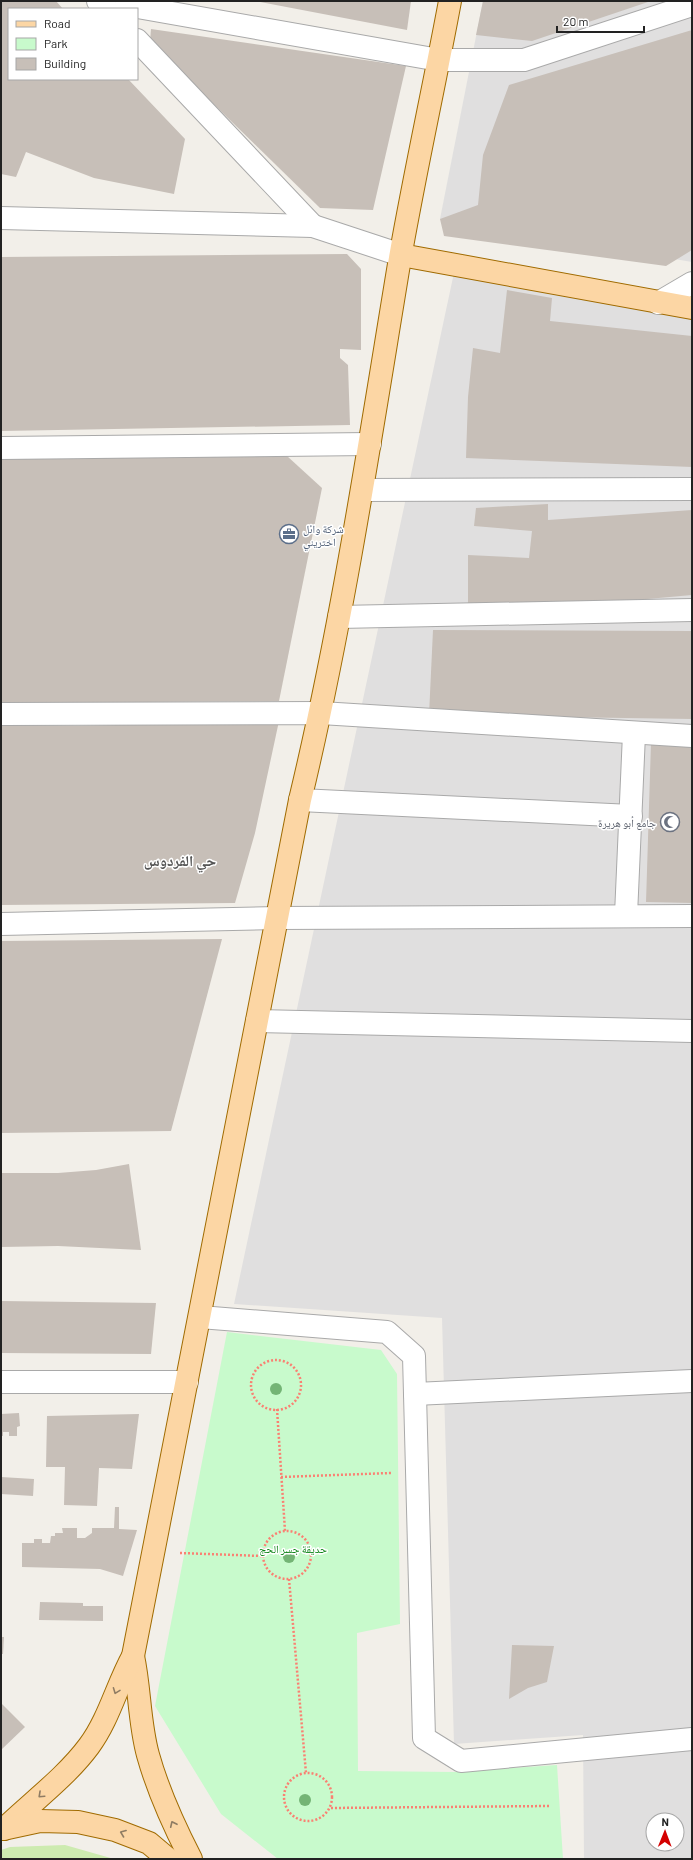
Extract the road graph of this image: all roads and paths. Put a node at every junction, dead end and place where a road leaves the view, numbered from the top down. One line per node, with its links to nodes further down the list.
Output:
1 (98, 1): 4 (street)
2 (450, 1): 8 (main road)
3 (692, 5): 8 (street)
4 (121, 6): 5 (street)
5 (133, 8)
6 (138, 9): 8 (street)
7 (138, 41): 10 (street)
8 (439, 60): 11 (main road)
9 (1, 218): 10 (street)
10 (313, 226): 11 (street)
11 (401, 255): 13 (main road); 15 (main road)
12 (692, 283): 13 (street)
13 (658, 303): 14 (main road)
14 (692, 308)
15 (370, 444): 16 (street); 18 (main road)
16 (1, 448)
17 (692, 489): 18 (street)
18 (363, 490): 20 (main road)
19 (692, 610): 20 (street)
20 (339, 617): 21 (main road)
21 (321, 713): 22 (street); 23 (street); 25 (main road)
22 (1, 714)
23 (634, 734): 24 (street); 26 (street)
24 (692, 736)
25 (300, 800): 26 (street); 29 (main road)
26 (631, 816): 27 (street)
27 (626, 915): 28 (street); 29 (street)
28 (692, 916)
29 (277, 918): 30 (street); 31 (main road)
30 (1, 924)
31 (257, 1021): 32 (street); 33 (main road)
32 (692, 1031)
33 (200, 1317): 36 (main road); 37 (street)
34 (692, 1381): 37 (street)
35 (1, 1382): 36 (street)
36 (187, 1382): 42 (main road)
37 (415, 1394): 39 (street)
38 (277, 1409): 38 (path); 40 (path)
39 (417, 1472): 40 (path); 46 (street)
40 (281, 1477): 41 (path)
41 (285, 1531): 43 (path); 44 (path)
42 (153, 1552): 43 (path); 45 (main road)
43 (262, 1556): 44 (path)
44 (289, 1579): 47 (path)
45 (133, 1656): 50 (main road, one-way to 50); 52 (main road, one-way to 45)
46 (692, 1739)
47 (306, 1773): 49 (path); 49 (path)
48 (549, 1806): 49 (path)
49 (331, 1808)
50 (2, 1829): 51 (main road, one-way to 50)
51 (168, 1859)
52 (191, 1859)

